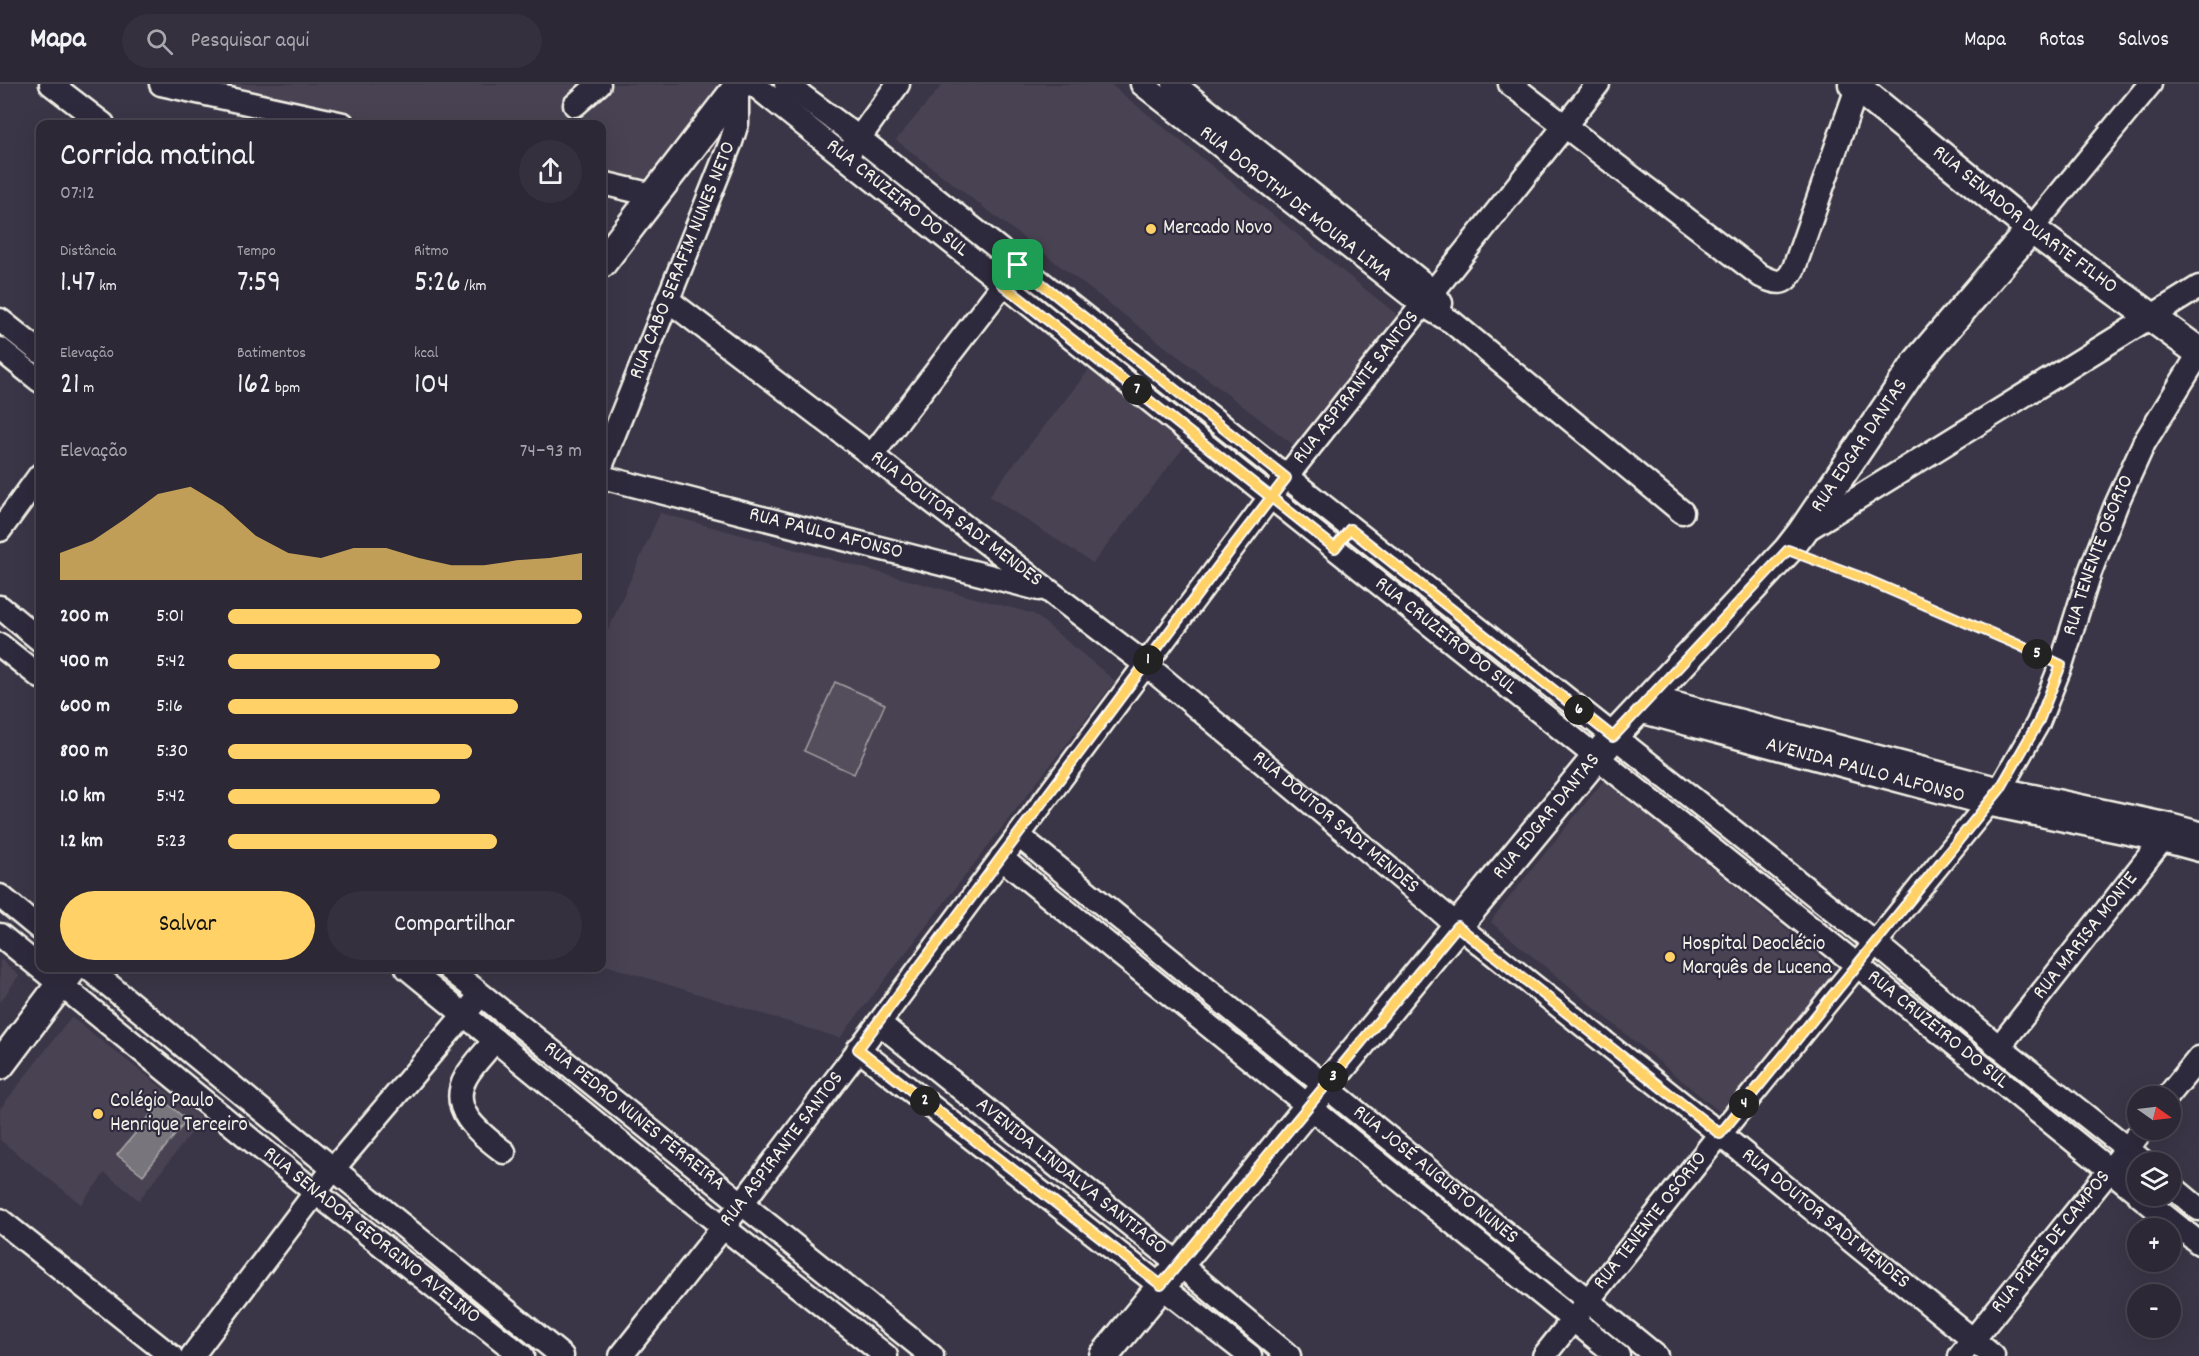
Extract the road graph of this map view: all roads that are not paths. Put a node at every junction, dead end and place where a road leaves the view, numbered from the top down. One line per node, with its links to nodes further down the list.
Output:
1 (51, 84): 14 (street)
2 (161, 84): 15 (street)
3 (598, 84): 13 (street)
4 (786, 84): 17 (street, RUA CRUZEIRO DO SUL)
5 (898, 84): 17 (street)
6 (1142, 84): 12 (street, RUA DOROTHY DE MOURA LIMA)
7 (1510, 84): 16 (street)
8 (1598, 84): 16 (street, RUA ASPIRANTE SANTOS)
9 (2150, 84): 21 (street, RUA EDGAR DANTAS)
10 (744, 85): 18 (street, RUA CRUZEIRO DO SUL); 20 (main road); 27 (street, RUA CABO SERAFIM NUNES NETO)
11 (1856, 85): 16 (street); 21 (main road, RUA SENADOR DUARTE FILHO)
12 (1175, 90): 26 (street, RUA DOROTHY DE MOURA LIMA)
13 (575, 105)
14 (98, 120)
15 (304, 120)
16 (1564, 126): 26 (street, RUA ASPIRANTE SANTOS)
17 (859, 138): 18 (street); 23 (street, RUA CRUZEIRO DO SUL)
18 (845, 157): 24 (street, RUA CRUZEIRO DO SUL)
19 (606, 184): 20 (street)
20 (653, 195): 22 (main road)
21 (2031, 229): 28 (main road, RUA SENADOR DUARTE FILHO); 43 (main road, RUA EDGAR DANTAS)
22 (606, 258)
23 (1018, 265): 24 (street); 37 (street, RUA CRUZEIRO DO SUL)
24 (1002, 284): 35 (street); 39 (street, RUA CRUZEIRO DO SUL)
25 (2199, 287): 28 (street)
26 (1428, 298): 37 (street, RUA ASPIRANTE SANTOS); 40 (street, RUA DOROTHY DE MOURA LIMA)
27 (668, 300): 34 (street, RUA CABO SERAFIM NUNES NETO); 35 (street, RUA DOUTOR SADI MENDES)
28 (2149, 317): 31 (main road, RUA SENADOR DUARTE FILHO); 43 (street)
29 (0, 320): 30 (street)
30 (36, 349)
31 (2199, 353): 55 (street, RUA TENENTE OSÓRIO)
32 (4, 354): 33 (street)
33 (36, 378)
34 (606, 454)
35 (872, 455): 45 (street, RUA DOUTOR SADI MENDES)
36 (606, 478): 45 (street, RUA PAULO AFONSO)
37 (1286, 478): 39 (street, RUA ASPIRANTE SANTOS); 41 (street, RUA CRUZEIRO DO SUL)
38 (36, 481): 42 (street)
39 (1271, 496): 44 (street, RUA CRUZEIRO DO SUL); 51 (street, RUA ASPIRANTE SANTOS)
40 (1682, 512)
41 (1350, 529): 44 (street); 48 (street, RUA CRUZEIRO DO SUL)
42 (0, 531)
43 (1795, 541): 53 (main road, RUA EDGAR DANTAS)
44 (1335, 548): 50 (street, RUA CRUZEIRO DO SUL)
45 (1050, 592): 51 (street, RUA DOUTOR SADI MENDES)
46 (0, 607): 47 (street)
47 (36, 637)
48 (1488, 638): 50 (street); 54 (street, RUA CRUZEIRO DO SUL)
49 (0, 645): 52 (street)
50 (1473, 659): 54 (street, RUA CRUZEIRO DO SUL)
51 (1145, 664): 58 (street, RUA ASPIRANTE SANTOS); 63 (street, RUA DOUTOR SADI MENDES)
52 (36, 674)
53 (1643, 704): 54 (main road, RUA EDGAR DANTAS); 55 (street, AVENIDA PAULO ALFONSO)
54 (1604, 747): 63 (main road, RUA EDGAR DANTAS); 65 (street, RUA CRUZEIRO DO SUL); 67 (street, RUA CRUZEIRO DO SUL)
55 (1994, 796): 56 (street, AVENIDA PAULO ALFONSO); 65 (street, RUA TENENTE OSÓRIO)
56 (2166, 832): 57 (street, AVENIDA PAULO ALFONSO); 59 (street, AVENIDA PAULO ALFONSO); 76 (street, RUA MARISA MONTE)
57 (2199, 833)
58 (1019, 836): 60 (street, RUA ASPIRANTE SANTOS); 81 (street, RUA JOSÉ AUGUSTO NUNES)
59 (2199, 850)
60 (1001, 858): 74 (street, RUA ASPIRANTE SANTOS); 81 (street, RUA JOSÉ AUGUSTO NUNES)
61 (0, 896): 62 (street)
62 (36, 925)
63 (1457, 926): 81 (main road, RUA EDGAR DANTAS); 82 (street, RUA DOUTOR SADI MENDES)
64 (0, 935): 66 (street, RUA SENADOR GEORGINO AVELINO)
65 (1875, 943): 67 (street, RUA TENENTE OSÓRIO); 76 (street, RUA CRUZEIRO DO SUL)
66 (36, 957)
67 (1857, 965): 82 (street, RUA TENENTE OSÓRIO); 88 (street, RUA CRUZEIRO DO SUL)
68 (93, 972): 87 (street, RUA SENADOR GEORGINO AVELINO)
69 (412, 972): 73 (street, RUA PEDRO NUNES FERREIRA)
70 (453, 972): 72 (street, RUA PEDRO NUNES FERREIRA)
71 (67, 976): 79 (main road); 90 (street, RUA SENADOR GEORGINO AVELINO)
72 (482, 994): 73 (street); 92 (street, RUA PEDRO NUNES FERREIRA)
73 (465, 1015): 75 (street, RUA PEDRO NUNES FERREIRA); 87 (street)
74 (879, 1023): 77 (street, RUA ASPIRANTE SANTOS); 98 (street, AVENIDA LINDALVA SANTIAGO)
75 (495, 1040): 85 (street); 96 (street, RUA PEDRO NUNES FERREIRA)
76 (1999, 1047): 84 (street, RUA CRUZEIRO DO SUL)
77 (858, 1049): 92 (street, RUA ASPIRANTE SANTOS); 98 (street, AVENIDA LINDALVA SANTIAGO)
78 (2199, 1058): 80 (street)
79 (0, 1065)
80 (2176, 1086)
81 (1317, 1097): 98 (main road, RUA EDGAR DANTAS); 99 (street, RUA JOSÉ AUGUSTO NUNES); 100 (street, RUA JOSÉ AUGUSTO NUNES)
82 (1720, 1134): 99 (street, RUA TENENTE OSÓRIO); 101 (street, RUA DOUTOR SADI MENDES)
83 (2134, 1140): 84 (street, RUA PIRES DE CAMPOS)
84 (2127, 1148): 86 (street, RUA CRUZEIRO DO SUL); 88 (street, RUA PIRES DE CAMPOS)
85 (504, 1152)
86 (2132, 1152)
87 (334, 1168): 90 (street); 105 (street, RUA SENADOR GEORGINO AVELINO)
88 (2109, 1170): 89 (street, RUA CRUZEIRO DO SUL); 101 (street, RUA PIRES DE CAMPOS)
89 (2127, 1184)
90 (316, 1193): 103 (street); 104 (street, RUA SENADOR GEORGINO AVELINO)
91 (2181, 1194): 94 (street)
92 (742, 1202): 96 (street, RUA ASPIRANTE SANTOS); 108 (street, RUA PEDRO NUNES FERREIRA)
93 (2154, 1206): 97 (street, RUA CRUZEIRO DO SUL)
94 (2199, 1209)
95 (0, 1220): 102 (street)
96 (723, 1227): 106 (street, RUA ASPIRANTE SANTOS); 107 (street, RUA PEDRO NUNES FERREIRA)
97 (2199, 1243)
98 (1170, 1275): 109 (main road, RUA EDGAR DANTAS); 110 (street, AVENIDA LINDALVA SANTIAGO); 111 (street, AVENIDA LINDALVA SANTIAGO)
99 (1588, 1300): 100 (street, RUA TENENTE OSÓRIO); 114 (street, RUA JOSÉ AUGUSTO NUNES)
100 (1574, 1320): 112 (street, RUA TENENTE OSÓRIO); 113 (street, RUA JOSÉ AUGUSTO NUNES)
101 (1967, 1348): 115 (street, RUA DOUTOR SADI MENDES)
102 (171, 1356)
103 (192, 1356)
104 (522, 1356)
105 (562, 1356)
106 (621, 1356)
107 (886, 1356)
108 (932, 1356)
109 (1104, 1356)
110 (1250, 1356)
111 (1289, 1356)
112 (1544, 1356)
113 (1618, 1356)
114 (1656, 1356)
115 (1993, 1356)

